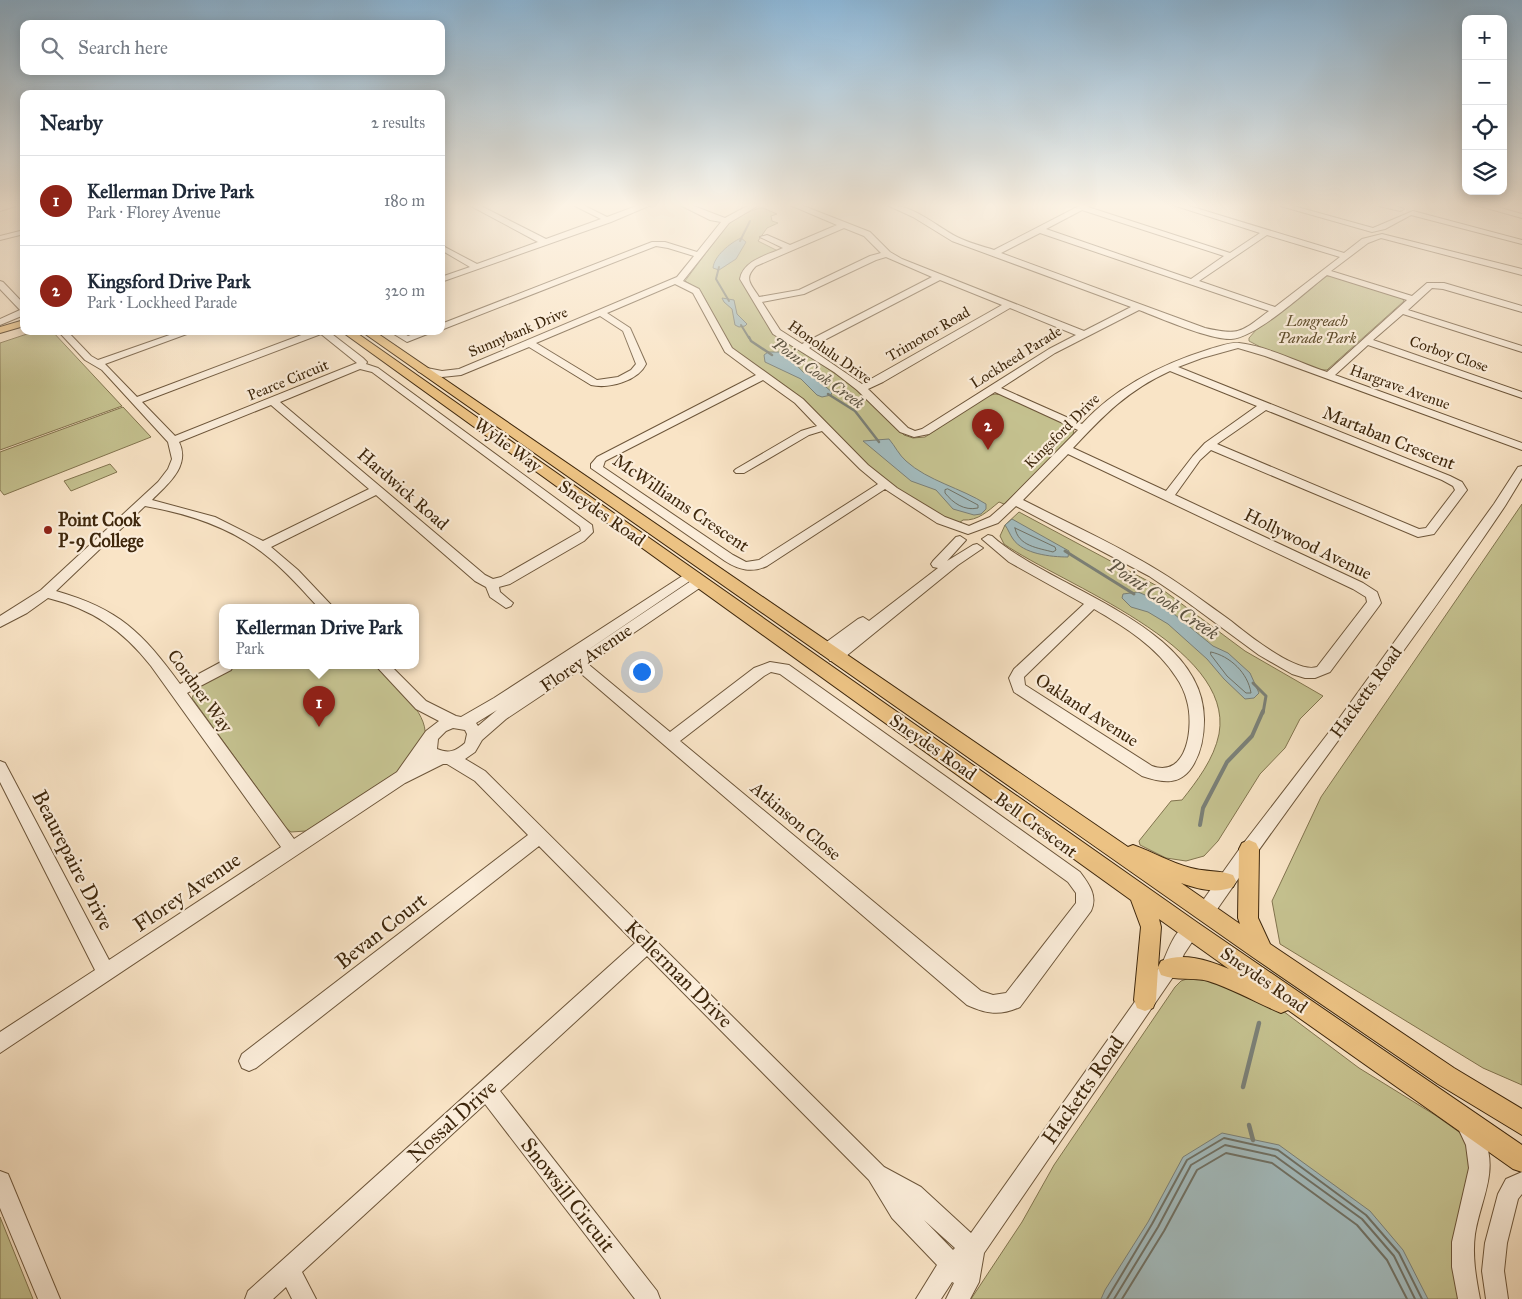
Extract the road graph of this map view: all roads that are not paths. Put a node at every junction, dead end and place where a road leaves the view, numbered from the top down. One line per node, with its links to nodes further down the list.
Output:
1 (481, 266): 12 (street)
2 (599, 266): 32 (street)
3 (692, 266): 17 (street, Sunnybank Drive)
4 (753, 266): 21 (street, Honolulu Drive)
5 (858, 266): 21 (street)
6 (911, 266): 15 (street)
7 (1029, 266): 23 (street)
8 (1144, 266): 18 (street)
9 (1217, 266): 18 (street)
10 (1334, 266): 13 (street)
11 (1498, 266): 14 (street)
12 (477, 267): 16 (street)
13 (1326, 272): 20 (street); 26 (street)
14 (1522, 272)
15 (939, 277): 22 (street); 51 (street)
16 (445, 279)
17 (676, 281): 28 (street, Sunnybank Drive); 59 (street)
18 (1192, 282): 26 (street)
19 (0, 284): 24 (street)
20 (1412, 299): 25 (street); 27 (street)
21 (756, 300): 51 (street, Honolulu Drive)
22 (1009, 305): 36 (street); 61 (street, Trimotor Road)
23 (1139, 306): 36 (street, Lockheed Parade); 47 (street)
24 (20, 307)
25 (1522, 309)
26 (1276, 310): 34 (street)
27 (1400, 310): 48 (street); 52 (street)
28 (601, 313): 49 (street, Sunnybank Drive); 49 (street)
29 (20, 314): 30 (street)
30 (0, 322)
31 (20, 324): 33 (main road)
32 (445, 325)
33 (0, 330)
34 (1250, 330): 47 (street); 50 (street)
35 (20, 331): 46 (main road)
36 (1083, 334): 62 (street, Lockheed Parade)
37 (66, 335): 54 (street)
38 (77, 335): 54 (street)
39 (180, 335): 54 (street)
40 (310, 335): 65 (street)
41 (326, 335): 55 (street, Pearce Circuit)
42 (352, 335): 86 (main road, Sneydes Road)
43 (372, 335): 57 (main road, Sneydes Road)
44 (399, 335): 45 (street)
45 (419, 335)
46 (0, 337)
47 (1226, 338): 50 (street, Hargrave Avenue); 53 (street, Kingsford Drive)
48 (1366, 341): 60 (street); 64 (street, Corboy Close)
49 (529, 343): 58 (street, Sunnybank Drive)
50 (1241, 344): 53 (street, Kingsford Drive); 60 (street, Hargrave Avenue)
51 (802, 348): 61 (street, Honolulu Drive)
52 (1522, 349)
53 (1215, 350): 56 (street, Kingsford Drive)
54 (97, 362): 65 (street)
55 (361, 366): 66 (street, Pearce Circuit); 87 (street, Wylie Way)
56 (1171, 368): 67 (street, Martaban Crescent); 69 (street, Kingsford Drive)
57 (422, 370): 58 (street, Sunnybank Drive); 63 (main road, Sneydes Road)
58 (461, 372): 63 (street, Sunnybank Drive)
59 (764, 375): 68 (street); 77 (street, McWilliams Crescent)
60 (1328, 376): 73 (street, Hargrave Avenue)
61 (861, 388): 70 (street, Honolulu Drive)
62 (994, 388): 69 (street); 70 (street, Lockheed Parade)
63 (449, 389): 86 (main road, Sneydes Road)
64 (1522, 395)
65 (135, 401): 71 (street)
66 (274, 402): 71 (street, Pearce Circuit); 78 (street, Hardwick Road)
67 (1264, 406): 72 (street); 72 (street, Martaban Crescent)
68 (824, 427): 76 (street); 77 (street)
69 (1084, 429): 74 (street, Kingsford Drive)
70 (912, 433)
71 (173, 442): 81 (street)
72 (1209, 445): 79 (street)
73 (1522, 447)
74 (1066, 449): 79 (street, Hollywood Avenue); 80 (street, Kingsford Drive)
75 (1522, 469): 110 (street, Hacketts Road)
76 (740, 471)
77 (885, 484): 83 (street)
78 (377, 490): 85 (street); 87 (street, Hardwick Road)
79 (1168, 496): 80 (street, Hollywood Avenue)
80 (1015, 501): 82 (street, Kingsford Drive)
81 (142, 502): 85 (street); 88 (street)
82 (994, 520): 83 (street, Kingsford Drive); 84 (street, Kingsford Drive)
83 (965, 534): 84 (street); 84 (street); 93 (street, Kingsford Drive)
84 (983, 543): 91 (street); 93 (street)
85 (262, 546): 90 (street)
86 (699, 576): 93 (main road, Sneydes Road); 94 (street, Florey Avenue)
87 (491, 584): 89 (street, Hardwick Road)
88 (46, 593): 92 (street); 97 (street, Cordner Way)
89 (506, 603)
90 (323, 604)
91 (1092, 604): 91 (street, Oakland Avenue)
92 (0, 622)
93 (826, 657): 108 (main road, Sneydes Road); 112 (main road, Sneydes Road)
94 (574, 659): 99 (street, Florey Avenue); 101 (street, Atkinson Close); 102 (street, Florey Avenue)
95 (220, 669): 97 (street)
96 (386, 669): 98 (street)
97 (177, 692): 109 (street, Cordner Way)
98 (421, 705): 99 (street); 100 (street)
99 (459, 722): 100 (street); 102 (street)
100 (430, 739): 103 (street); 106 (street, Florey Avenue)
101 (670, 740): 120 (street, Atkinson Close); 120 (street, Bell Crescent)
102 (473, 742): 103 (street); 105 (street, Kellerman Drive)
103 (446, 758): 105 (street, Kellerman Drive); 106 (street, Florey Avenue)
104 (0, 767): 118 (street, Beaurepaire Drive)
105 (480, 776): 107 (street, Kellerman Drive)
106 (399, 778): 109 (street, Florey Avenue)
107 (540, 836): 115 (street, Kellerman Drive); 123 (street, Bevan Court)
108 (1101, 840): 111 (main road); 113 (main road, Sneydes Road)
109 (292, 849): 118 (street, Florey Avenue)
110 (1248, 849): 111 (street, Hacketts Road); 116 (main road)
111 (1226, 881): 113 (street, Hacketts Road)
112 (1139, 892): 114 (main road, Sneydes Road); 119 (main road)
113 (1205, 912): 114 (main road); 116 (main road, Sneydes Road)
114 (1191, 930): 117 (street, Hacketts Road); 121 (main road, Sneydes Road)
115 (648, 944): 124 (street, Nossal Drive); 128 (street, Kellerman Drive)
116 (1262, 951): 126 (main road, Sneydes Road)
117 (1169, 968): 119 (street, Hacketts Road); 121 (main road)
118 (106, 973): 122 (street, Florey Avenue)
119 (1145, 1000): 131 (street, Hacketts Road)
120 (1003, 1005)
121 (1326, 1023): 125 (main road, Sneydes Road)
122 (0, 1044)
123 (248, 1061)
124 (487, 1090): 133 (street, Nossal Drive); 138 (street, Snowsill Circuit)
125 (1462, 1120): 127 (main road, Sneydes Road); 140 (street)
126 (1522, 1123)
127 (1522, 1160)
128 (876, 1173): 131 (street, Kellerman Drive); 132 (street, Kellerman Drive)
129 (0, 1182): 135 (street)
130 (1522, 1183): 141 (street)
131 (973, 1249): 132 (street, Hacketts Road); 134 (street, Hacketts Road)
132 (951, 1264): 134 (street, Kellerman Drive); 139 (street, Hacketts Road)
133 (288, 1270): 136 (street, Nossal Drive); 137 (street)
134 (963, 1291)
135 (49, 1299)
136 (256, 1299)
137 (305, 1299)
138 (649, 1299)
139 (927, 1299)
140 (1469, 1299)
141 (1497, 1299)

